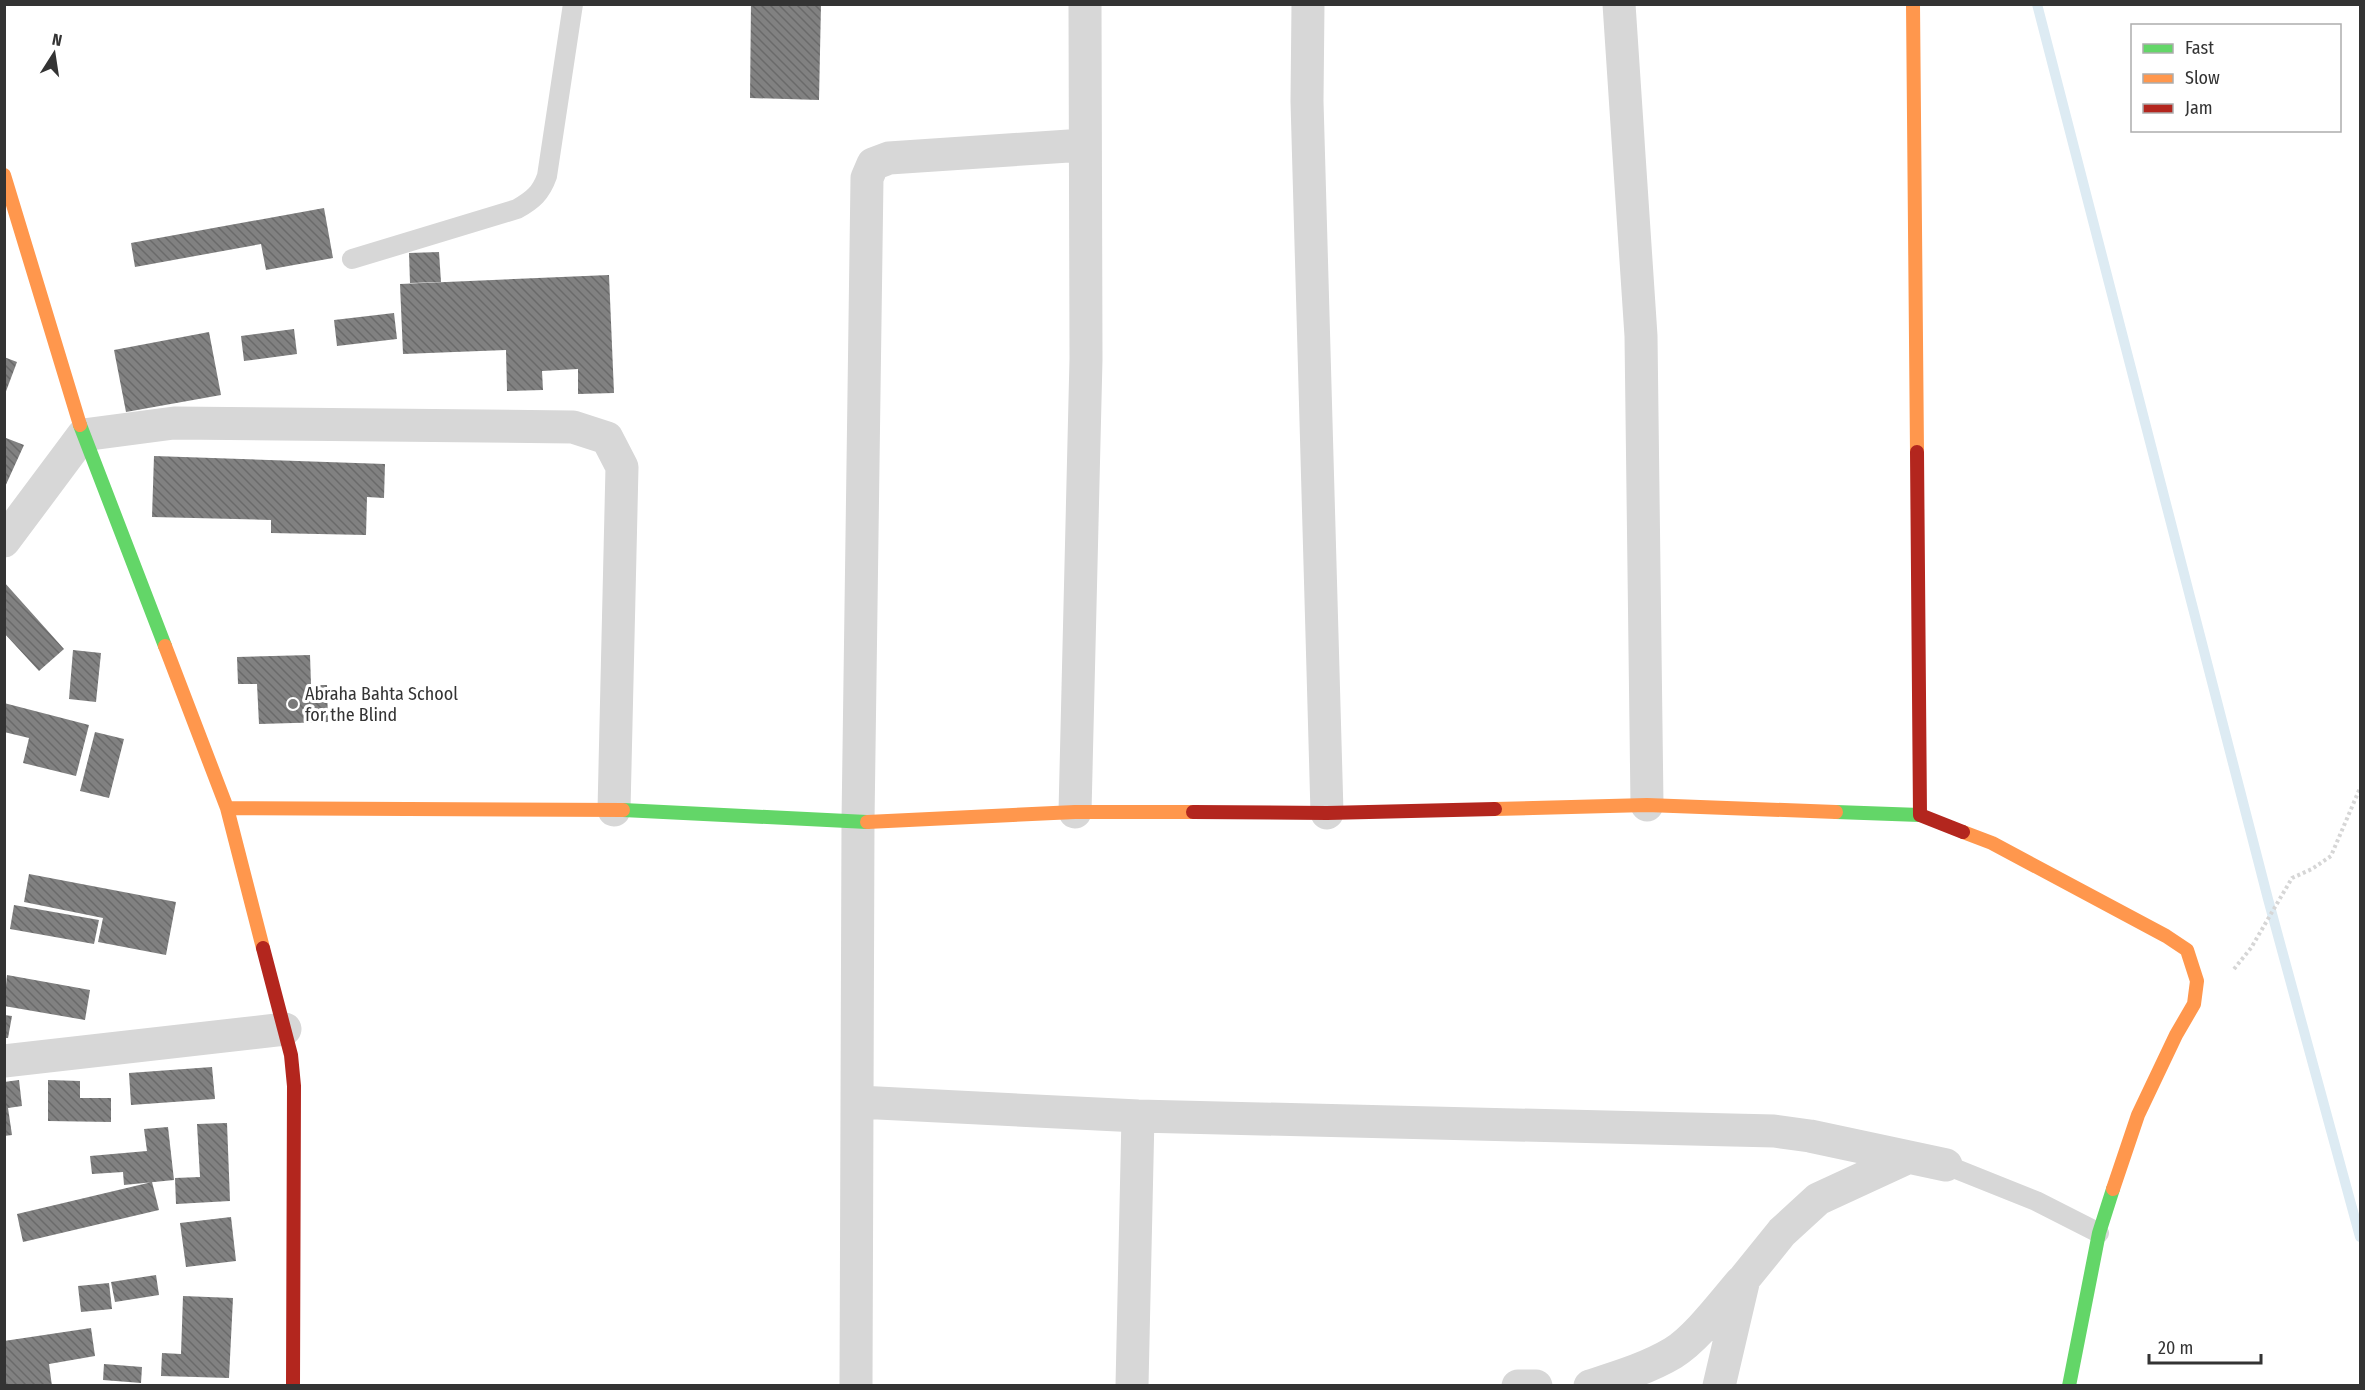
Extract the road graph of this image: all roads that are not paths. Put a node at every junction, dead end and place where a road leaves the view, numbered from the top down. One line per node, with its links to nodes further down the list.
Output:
1 (573, 4): 8 (lane)
2 (1085, 4): 6 (street)
3 (1308, 4): 15 (street)
4 (1619, 4): 11 (street)
5 (1913, 4): 16 (street)
6 (1084, 146): 14 (street); 17 (street)
7 (4, 175): 9 (street)
8 (352, 259)
9 (83, 435): 10 (street); 12 (street); 13 (street)
10 (4, 541)
11 (1647, 805): 15 (street); 16 (street)
12 (227, 808): 13 (street); 18 (street)
13 (614, 810): 17 (street)
14 (1075, 812): 15 (street); 17 (street)
15 (1327, 813)
16 (1920, 814): 24 (street)
17 (858, 822): 20 (street)
18 (285, 1029): 19 (street); 26 (street)
19 (4, 1060)
20 (858, 1102): 21 (street); 27 (street)
21 (1138, 1116): 22 (street); 28 (street)
22 (1909, 1157): 23 (street); 25 (street)
23 (1946, 1165): 24 (lane)
24 (2099, 1233): 33 (street)
25 (1744, 1279): 31 (street); 32 (street)
26 (293, 1386)
27 (856, 1386)
28 (1132, 1386)
29 (1518, 1386): 30 (street)
30 (1536, 1386)
31 (1590, 1386)
32 (1719, 1386)
33 (2068, 1386)

